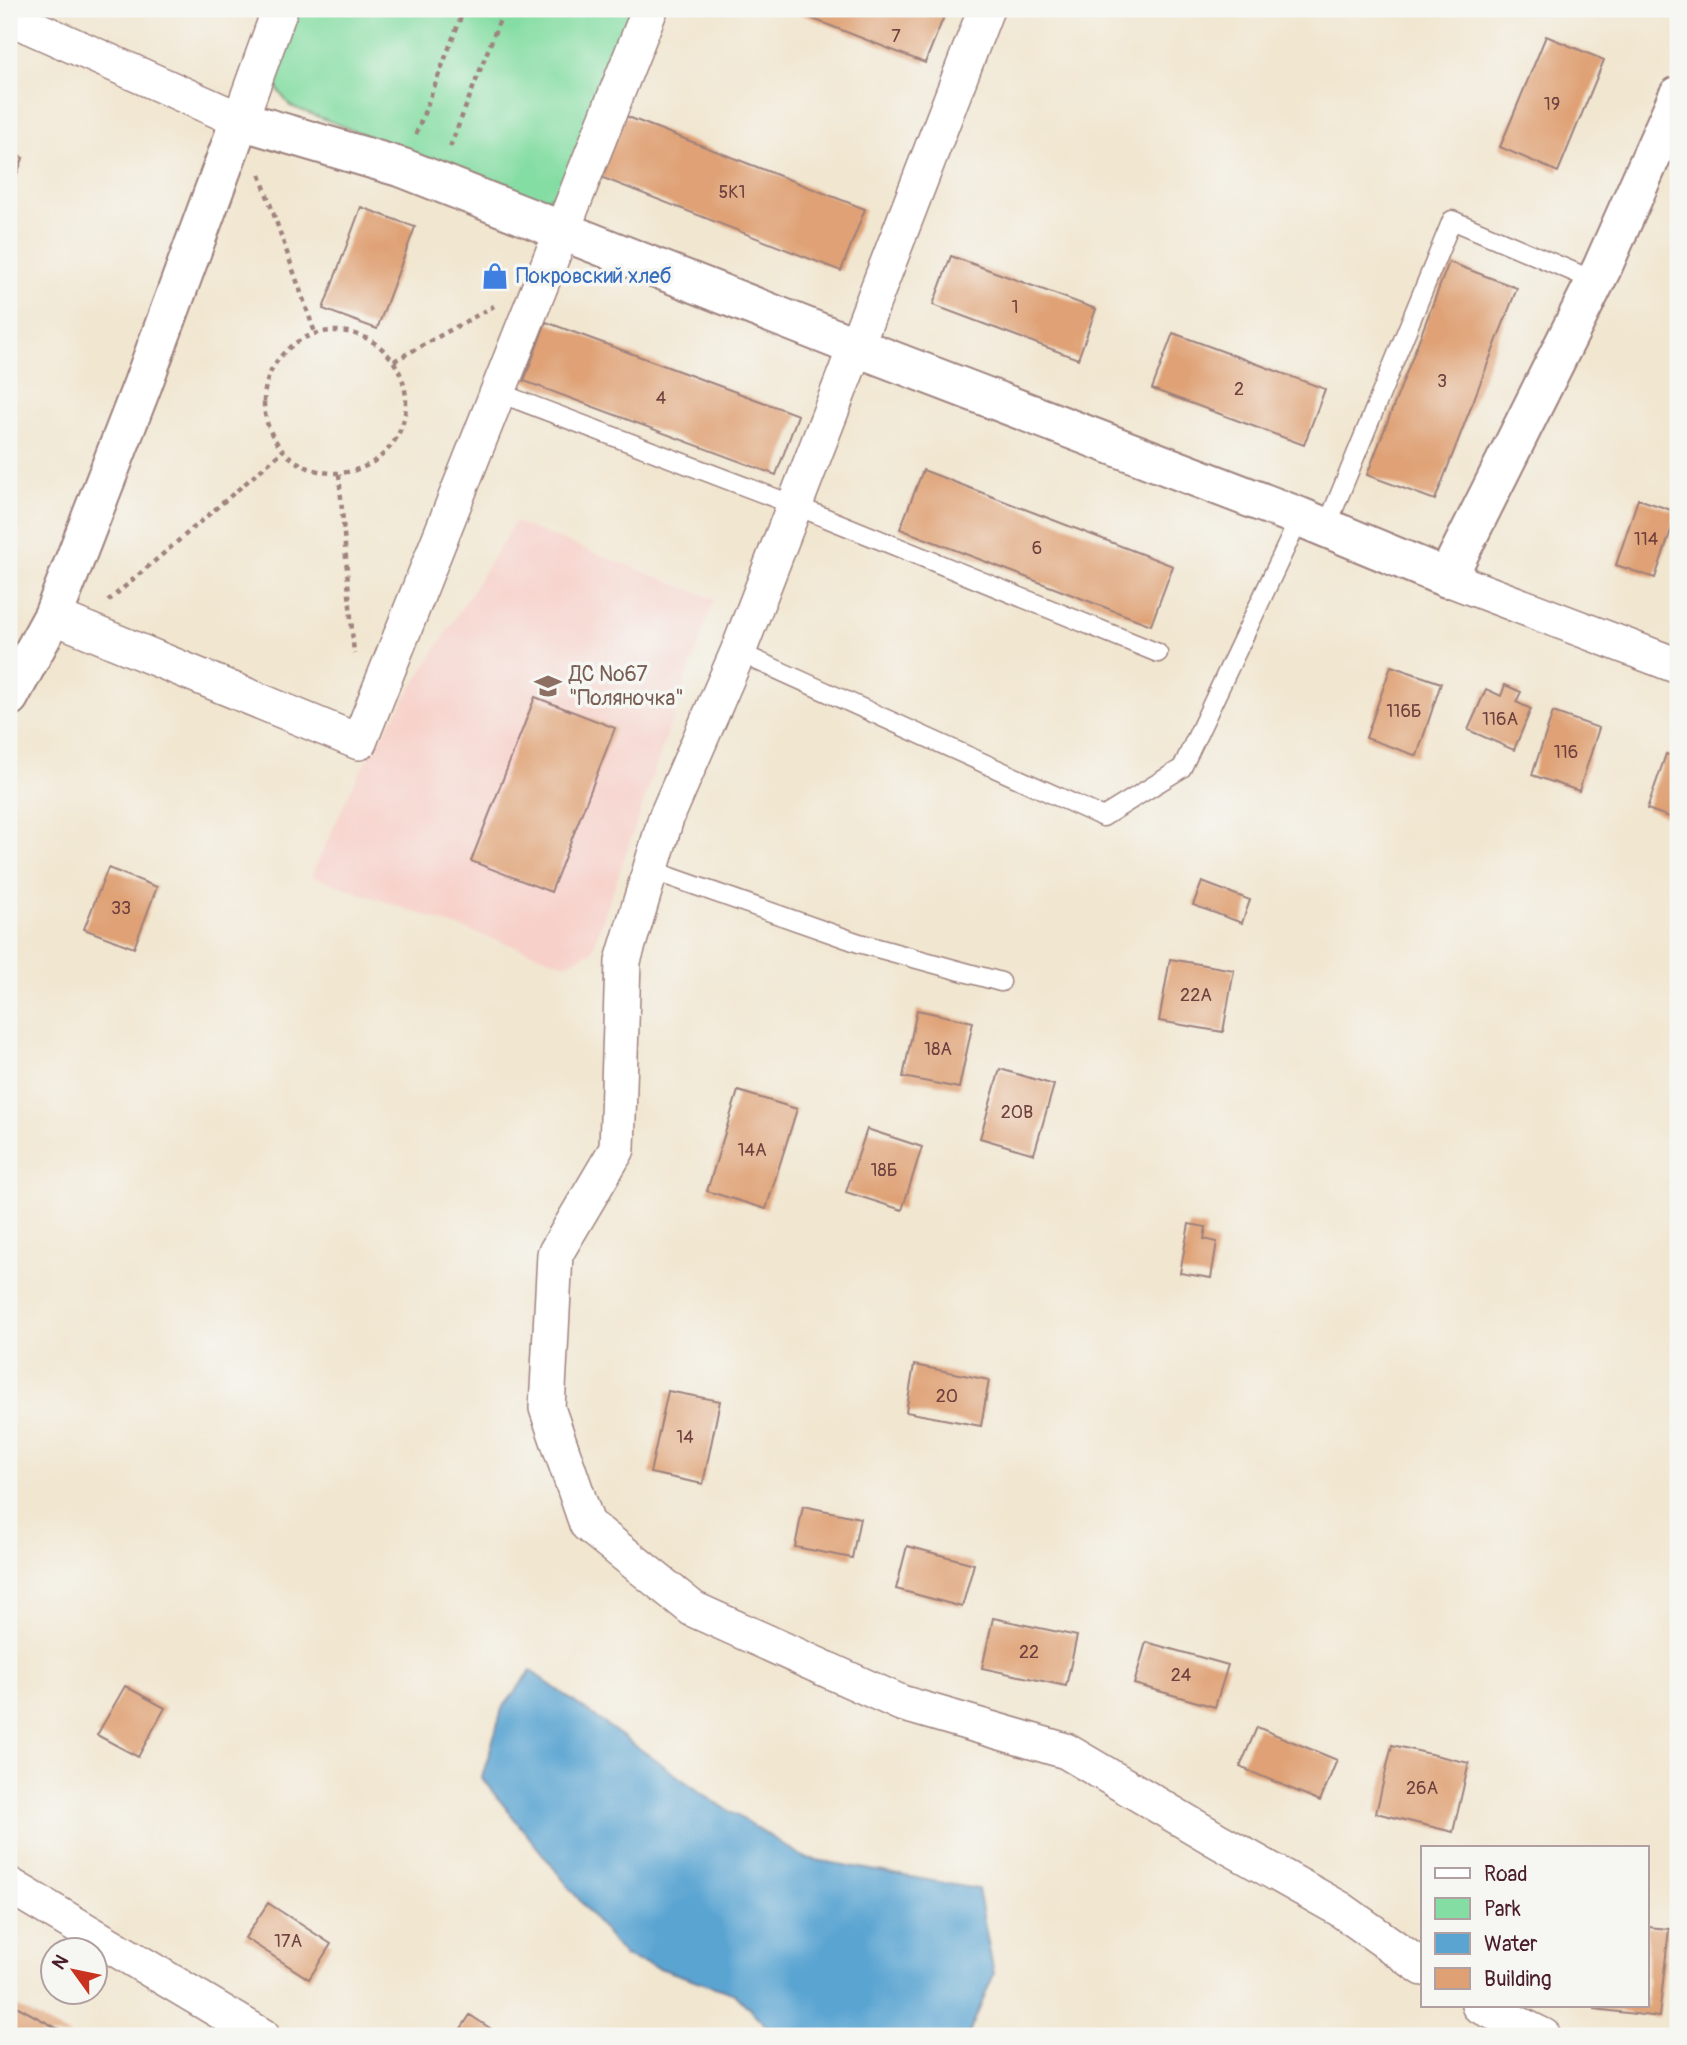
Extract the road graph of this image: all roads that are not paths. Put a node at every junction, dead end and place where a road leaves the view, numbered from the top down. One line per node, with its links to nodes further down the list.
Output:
1 (279, 9): 6 (street)
2 (650, 9): 7 (street)
3 (986, 9): 9 (street)
4 (9, 18): 6 (street)
5 (1678, 96): 8 (street)
6 (240, 120): 7 (street); 14 (street)
7 (562, 230): 9 (street); 10 (street)
8 (1595, 281): 12 (lane); 13 (street)
9 (855, 346): 11 (street); 12 (street)
10 (497, 392): 11 (lane); 14 (street)
11 (794, 505): 15 (street); 16 (lane)
12 (1313, 522): 13 (street); 15 (lane)
13 (1447, 578): 17 (street)
14 (66, 621): 18 (street)
15 (738, 652): 19 (street)
16 (1158, 653)
17 (1678, 666)
18 (9, 697)
19 (651, 870): 20 (lane); 22 (street)
20 (1001, 982)
21 (9, 1885): 24 (street)
22 (1421, 1967)
23 (1483, 2007): 25 (street)
24 (262, 2036)
25 (1543, 2036)

